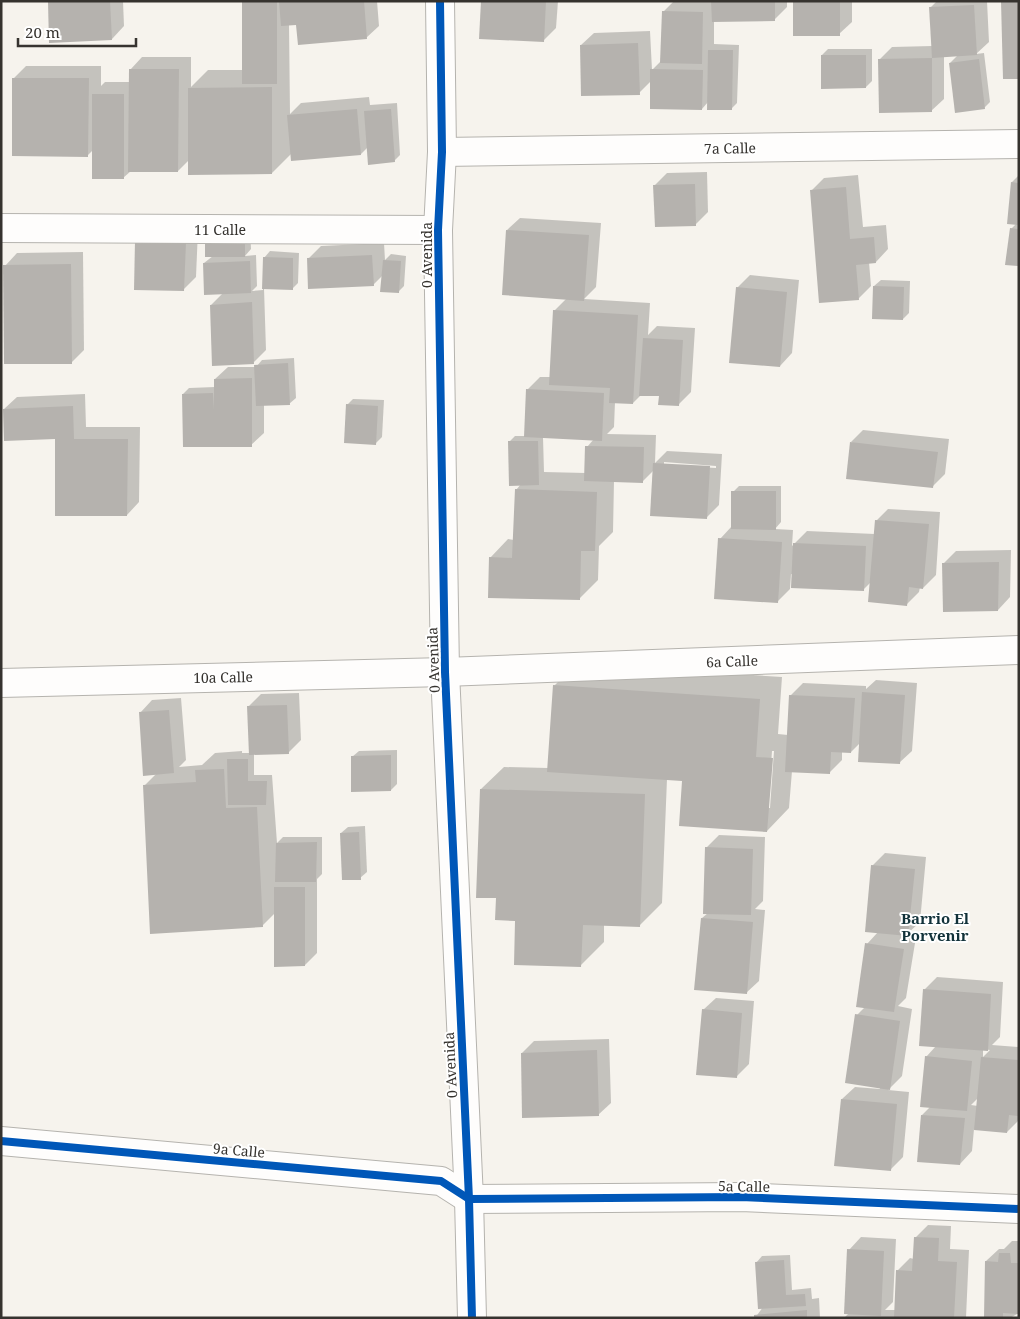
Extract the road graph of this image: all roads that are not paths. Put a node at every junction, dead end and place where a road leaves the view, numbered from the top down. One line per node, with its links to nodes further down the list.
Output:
1 (440, 1): 3 (street, 0 Avenida)
2 (1019, 144): 3 (street, 7a Calle)
3 (442, 152): 5 (street, 0 Avenida)
4 (1, 228): 5 (street, 11 Calle)
5 (438, 230): 7 (street, 0 Avenida)
6 (1019, 650): 7 (street, 6a Calle)
7 (445, 672): 8 (street, 10a Calle); 10 (street, 0 Avenida)
8 (1, 683)
9 (1, 1140): 10 (street, 9a Calle)
10 (469, 1199): 11 (street, 5a Calle); 12 (street, 0 Avenida)
11 (1019, 1209)
12 (472, 1318)

